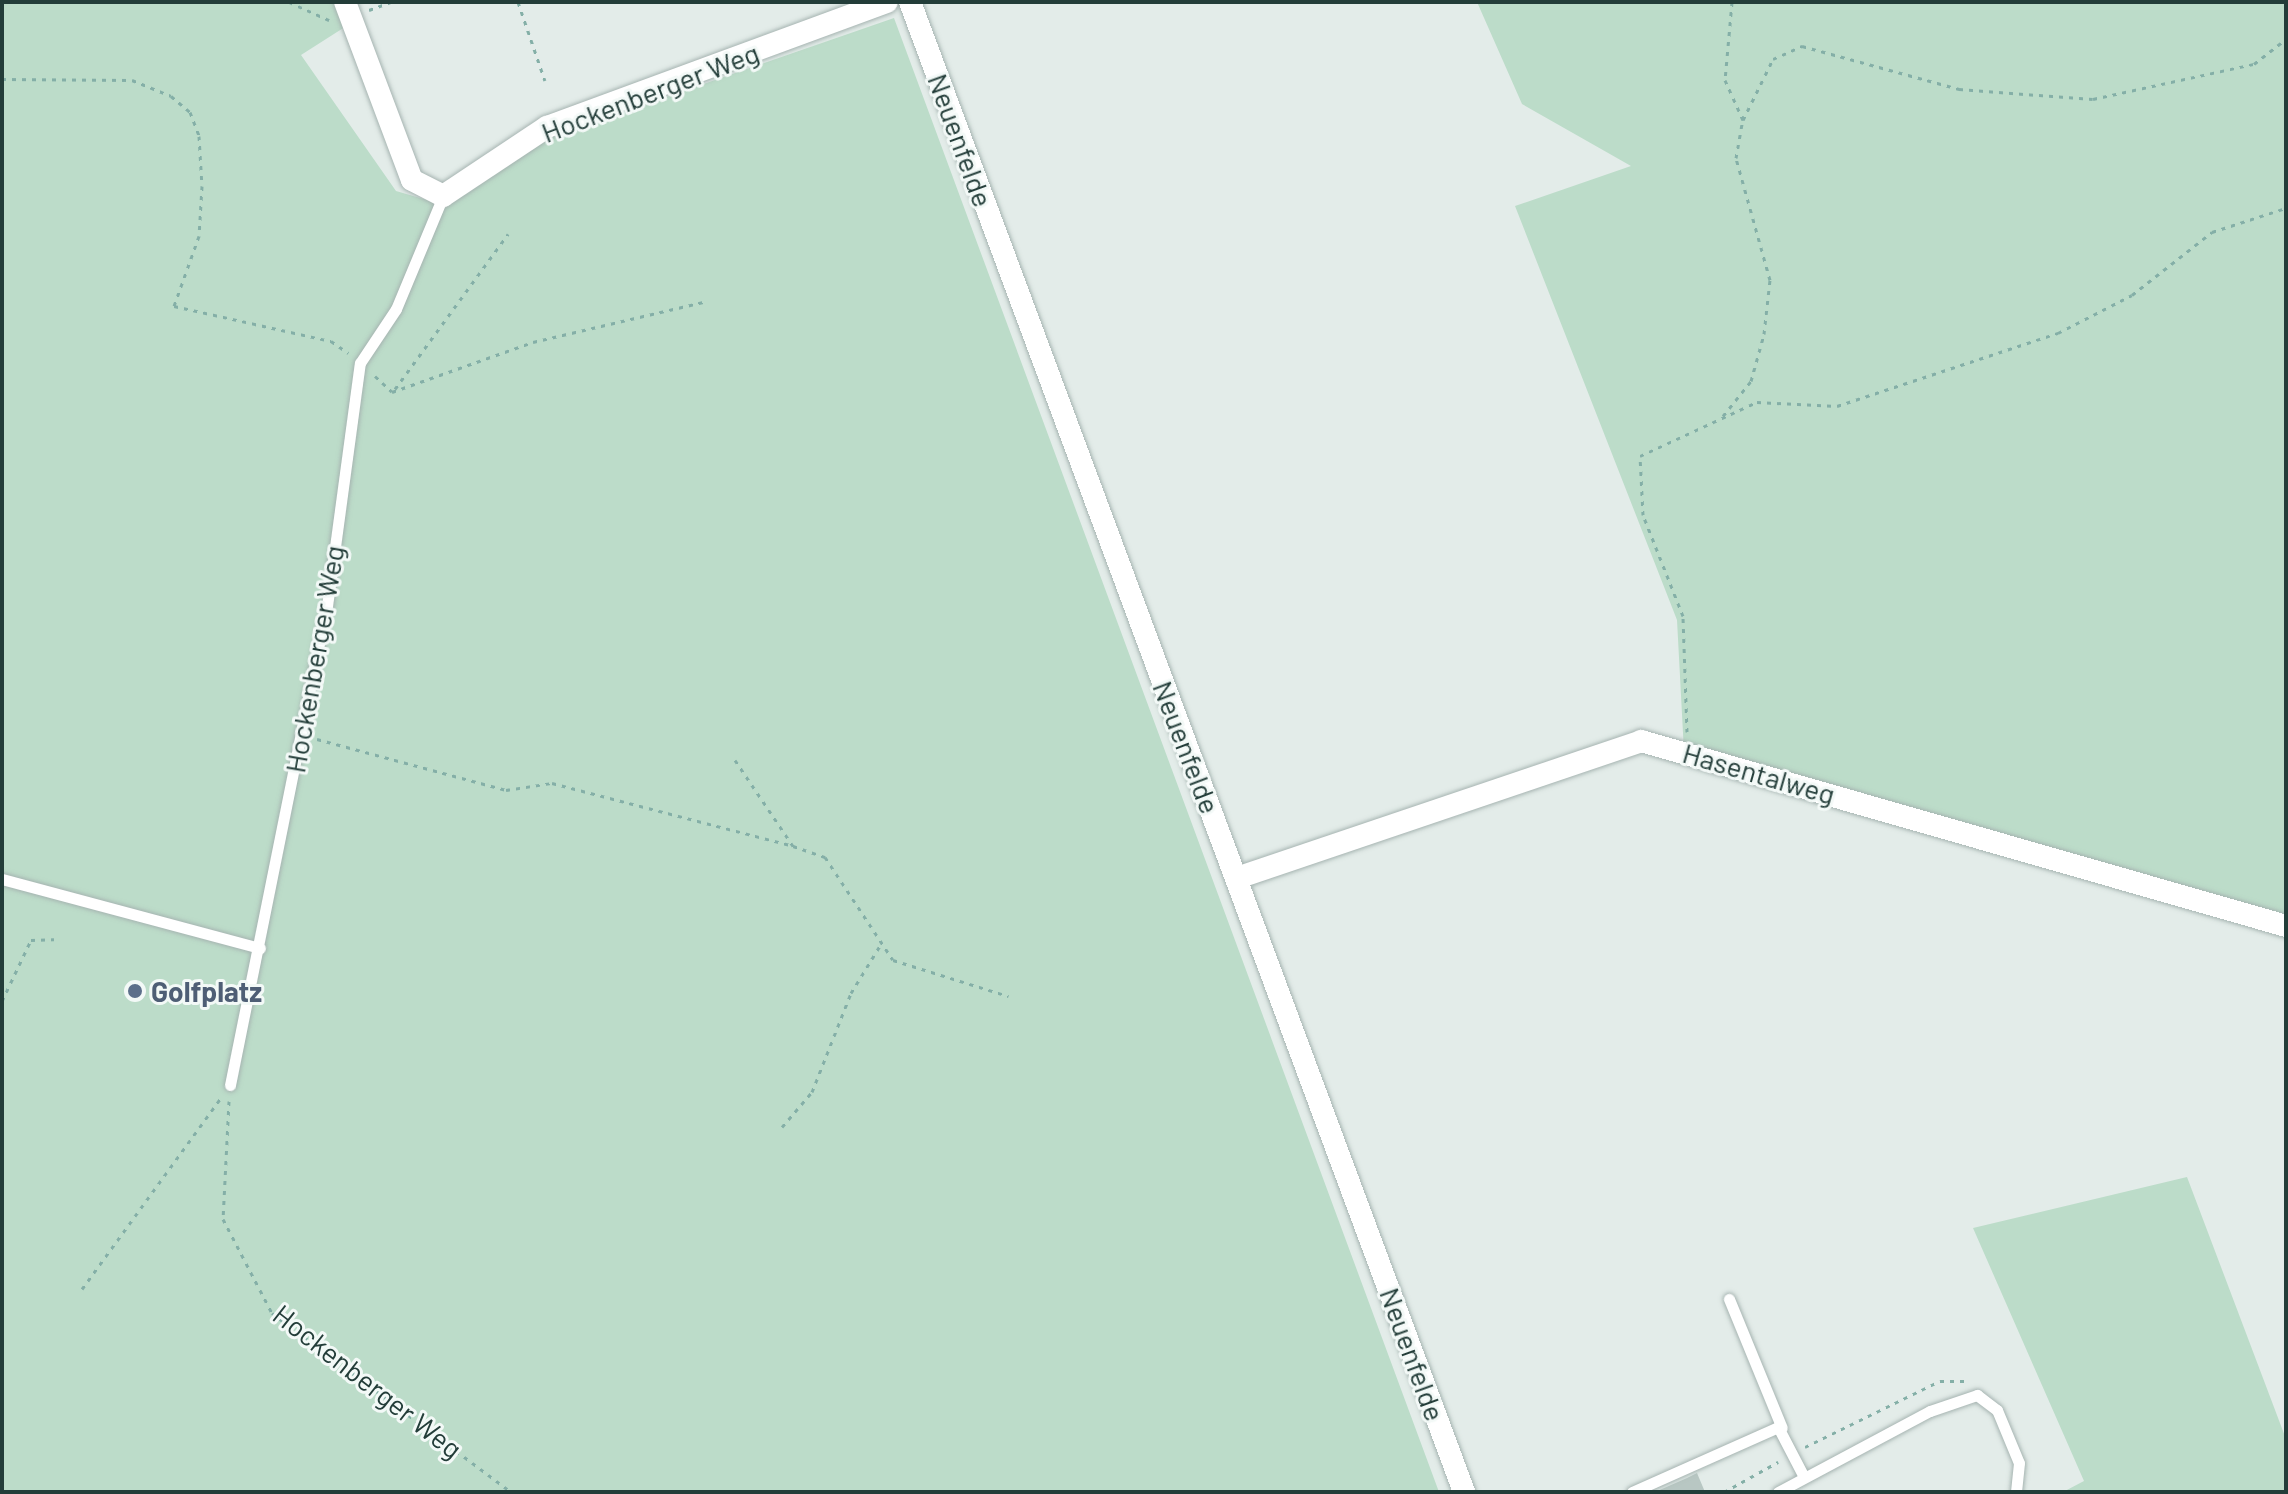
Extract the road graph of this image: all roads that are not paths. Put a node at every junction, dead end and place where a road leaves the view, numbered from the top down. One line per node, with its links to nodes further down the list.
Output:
1 (345, 2): 4 (street)
2 (887, 2): 4 (street, Hockenberger Weg)
3 (910, 2): 5 (street, Neuenfelde)
4 (443, 196): 8 (lane, Hockenberger Weg)
5 (1237, 878): 7 (street, Hasentalweg); 14 (street, Neuenfelde)
6 (2, 879): 8 (lane)
7 (2286, 926)
8 (260, 948): 9 (lane, Hockenberger Weg)
9 (230, 1085)
10 (1729, 1299): 11 (lane)
11 (1782, 1428): 12 (lane); 13 (lane)
12 (1804, 1477): 15 (lane); 16 (lane)
13 (1636, 1491)
14 (1464, 1492)
15 (1778, 1492)
16 (2016, 1492)

